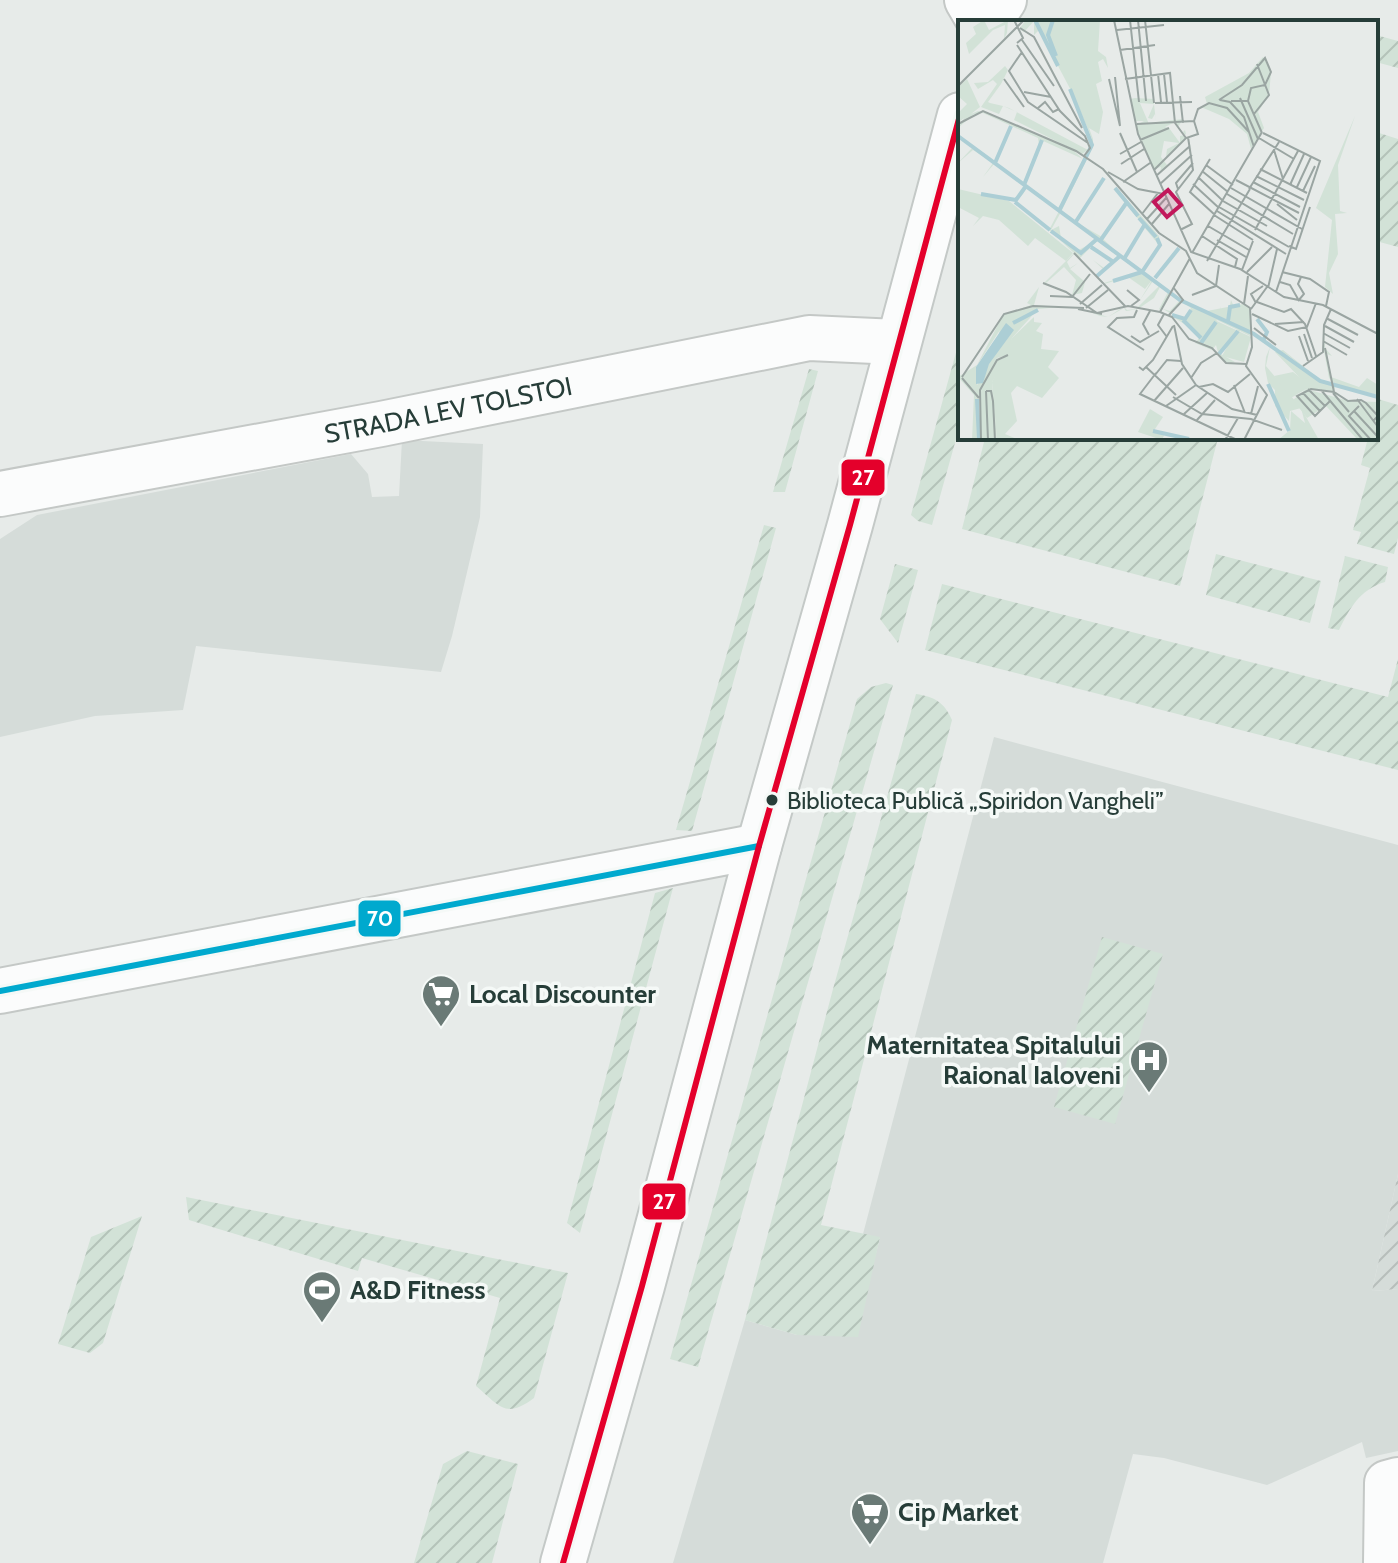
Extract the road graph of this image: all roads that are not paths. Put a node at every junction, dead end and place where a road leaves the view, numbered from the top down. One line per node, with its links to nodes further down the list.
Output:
1 (967, 0): 4 (street)
2 (983, 0): 5 (street)
3 (1004, 0): 6 (street)
4 (982, 20)
5 (984, 20)
6 (986, 20)
7 (958, 122): 8 (street)
8 (897, 342): 9 (street, STRADA LEV TOLSTOI); 10 (street)
9 (0, 494)
10 (759, 846): 11 (street); 13 (street)
11 (0, 991)
12 (1398, 1480): 14 (street)
13 (563, 1563)
14 (1386, 1563)

